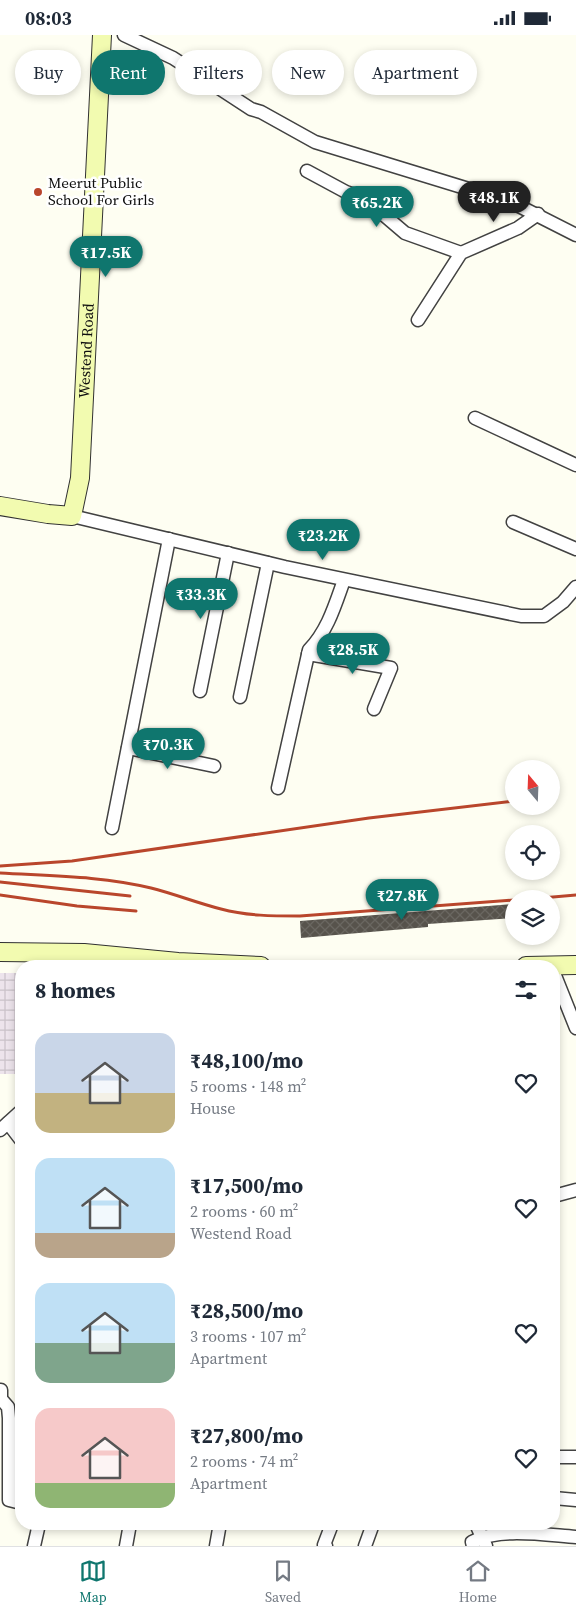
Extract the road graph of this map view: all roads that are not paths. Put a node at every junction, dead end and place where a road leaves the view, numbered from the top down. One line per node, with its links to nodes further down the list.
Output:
1 (124, 35): 2 (street); 4 (street)
2 (102, 39): 11 (street, Westend Road)
3 (307, 171): 6 (street)
4 (538, 214): 5 (street); 6 (street)
5 (576, 235)
6 (461, 253): 7 (street)
7 (418, 320)
8 (475, 418): 9 (street)
9 (576, 465)
10 (0, 505): 11 (street)
11 (72, 515): 13 (street)
12 (514, 522): 14 (street)
13 (169, 539): 15 (street); 23 (street)
14 (576, 549)
15 (228, 553): 16 (street); 20 (street)
16 (268, 563): 17 (street); 21 (street)
17 (344, 580): 18 (street); 19 (street)
18 (576, 587)
19 (308, 654): 22 (street); 25 (street)
20 (200, 691)
21 (240, 697)
22 (374, 709)
23 (128, 748): 24 (street); 26 (street)
24 (214, 766)
25 (278, 788)
26 (112, 828)
27 (0, 952): 28 (street)
28 (143, 960)
29 (576, 965): 30 (street)
30 (560, 967)
31 (560, 988): 32 (street)
32 (576, 1028)
33 (15, 1116): 34 (street)
34 (4, 1126): 35 (street)
35 (15, 1135)
36 (576, 1190): 37 (street)
37 (560, 1195)
38 (1, 1390): 43 (street)
39 (560, 1457): 40 (street)
40 (576, 1457)
41 (560, 1499): 42 (street)
42 (576, 1500)
43 (4, 1501)
44 (38, 1530): 52 (street)
45 (129, 1530): 53 (street)
46 (219, 1530): 54 (street)
47 (330, 1530): 55 (street)
48 (371, 1530): 56 (street)
49 (477, 1530): 51 (street)
50 (576, 1537): 51 (street)
51 (480, 1543)
52 (34, 1546)
53 (126, 1546)
54 (216, 1546)
55 (326, 1546)
56 (365, 1546)

